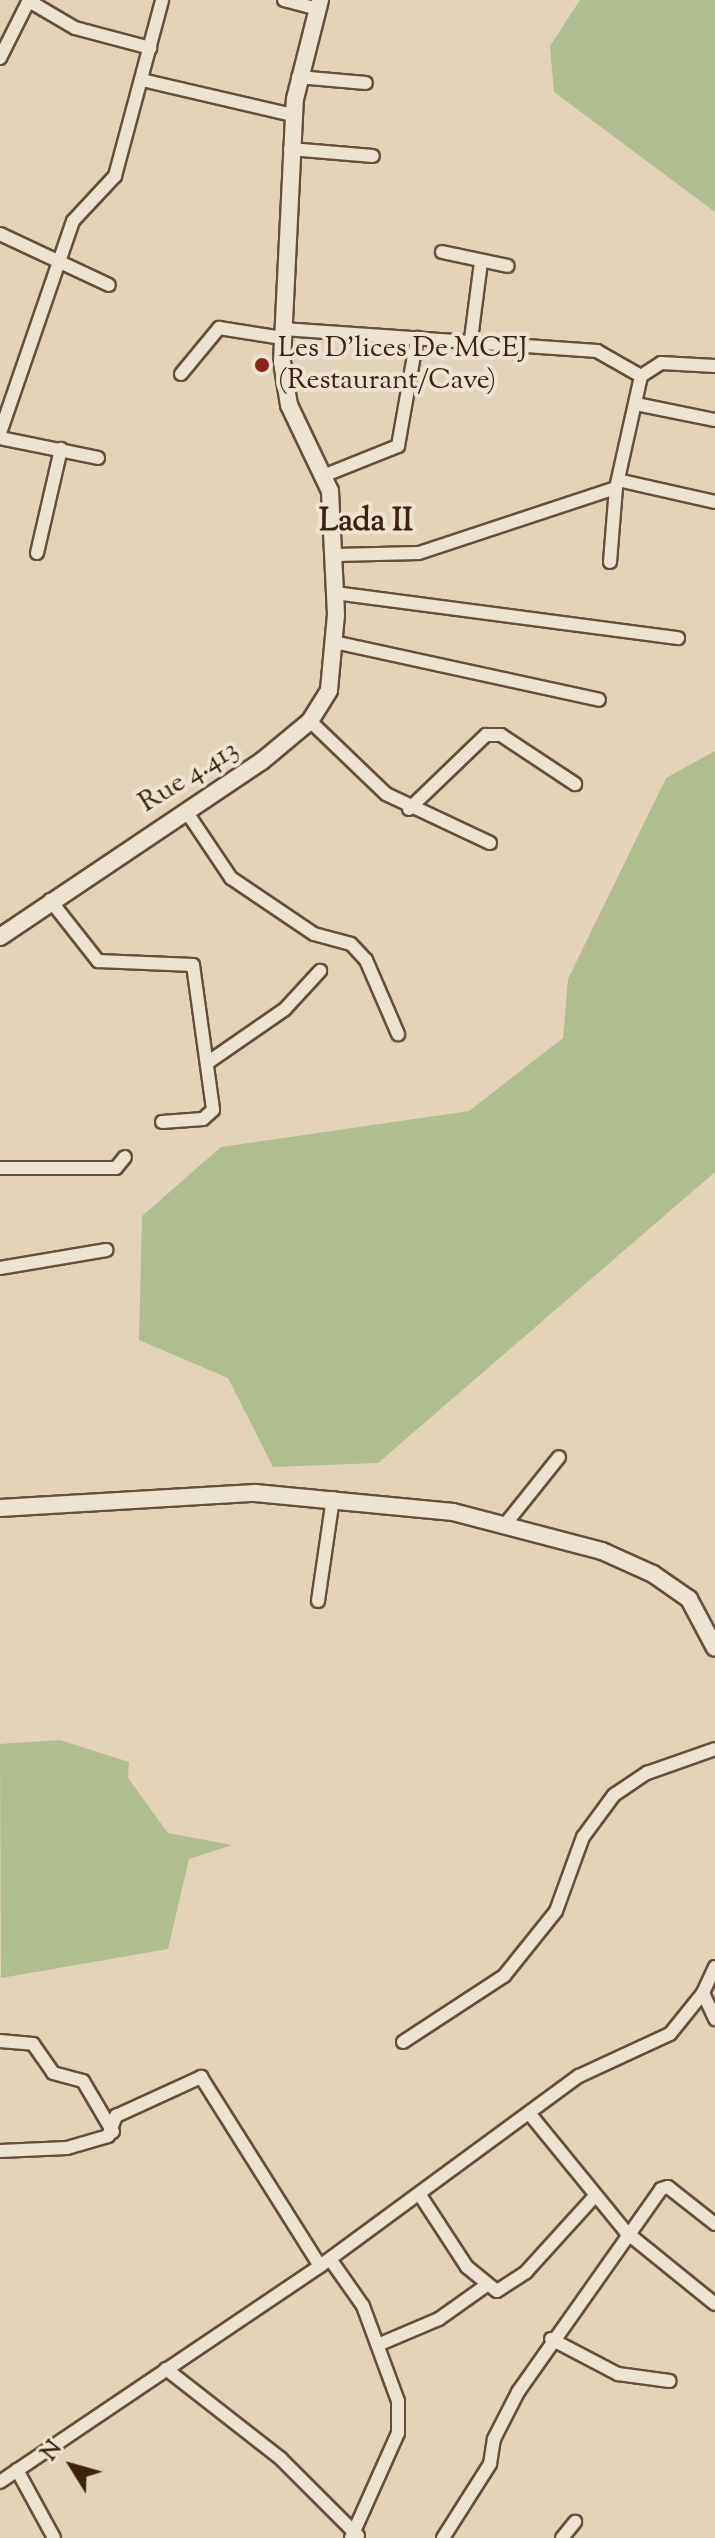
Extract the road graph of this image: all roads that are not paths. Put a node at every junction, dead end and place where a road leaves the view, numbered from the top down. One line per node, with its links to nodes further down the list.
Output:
1 (29, 0): 5 (street); 6 (street)
2 (162, 0): 5 (street)
3 (284, 0): 4 (street)
4 (319, 4): 7 (street, Rue 4.413)
5 (150, 48): 8 (street)
6 (0, 58)
7 (298, 77): 9 (street); 10 (street, Rue 4.413)
8 (142, 80): 10 (street); 15 (street)
9 (366, 83)
10 (293, 115): 11 (street, Rue 4.413)
11 (290, 149): 12 (street); 19 (street, Rue 4.413)
12 (373, 156)
13 (0, 234): 15 (street)
14 (442, 252): 16 (street)
15 (58, 262): 18 (street); 27 (street)
16 (481, 262): 17 (street); 21 (street)
17 (508, 266)
18 (109, 285)
19 (282, 333): 20 (street); 23 (street); 30 (street, Rue 4.413)
20 (417, 338): 21 (street); 30 (street)
21 (471, 339): 24 (street)
22 (715, 366): 24 (street)
23 (181, 374)
24 (641, 376): 25 (street)
25 (636, 404): 26 (street); 31 (street)
26 (715, 420)
27 (0, 436): 28 (street)
28 (61, 449): 29 (street); 33 (street)
29 (98, 458)
30 (323, 476): 34 (street, Rue 4.413)
31 (619, 485): 32 (street); 34 (street); 35 (street)
32 (715, 502)
33 (37, 553)
34 (335, 555): 36 (street, Rue 4.413)
35 (610, 562)
36 (335, 593): 37 (street); 38 (street, Rue 4.413)
37 (678, 638)
38 (334, 642): 39 (street); 40 (street, Rue 4.413)
39 (599, 700)
40 (310, 721): 42 (street); 43 (street, Rue 4.413)
41 (575, 784): 42 (street)
42 (409, 809): 44 (street)
43 (186, 811): 45 (street, Rue 4.413); 48 (street)
44 (490, 843)
45 (50, 900): 46 (street, Rue 4.413); 49 (street)
46 (0, 937)
47 (320, 971): 49 (street)
48 (398, 1034)
49 (210, 1061): 50 (street)
50 (162, 1122)
51 (125, 1157): 52 (street)
52 (0, 1168)
53 (106, 1250): 54 (street)
54 (0, 1268)
55 (559, 1457): 58 (street)
56 (333, 1498): 57 (street); 58 (street); 59 (street)
57 (0, 1508)
58 (507, 1522): 60 (street)
59 (318, 1601)
60 (715, 1648)
61 (715, 1749): 66 (street)
62 (715, 1967): 63 (street)
63 (703, 1993): 64 (street); 67 (street)
64 (715, 2019)
65 (0, 2041): 68 (street)
66 (403, 2042)
67 (529, 2113): 70 (street); 71 (street)
68 (113, 2132): 69 (street); 74 (street)
69 (0, 2151)
70 (420, 2195): 74 (street); 75 (street)
71 (595, 2196): 73 (street); 75 (street)
72 (715, 2224): 73 (street)
73 (626, 2232): 76 (street); 77 (street)
74 (325, 2262): 78 (street); 79 (street)
75 (484, 2287): 78 (street)
76 (715, 2304)
77 (551, 2339): 80 (street); 86 (street)
78 (380, 2344): 84 (street)
79 (166, 2369): 81 (street); 84 (street)
80 (670, 2381)
81 (17, 2470): 82 (street); 85 (street)
82 (0, 2482)
83 (575, 2522): 87 (street)
84 (356, 2536)
85 (54, 2538)
86 (443, 2538)
87 (562, 2538)

